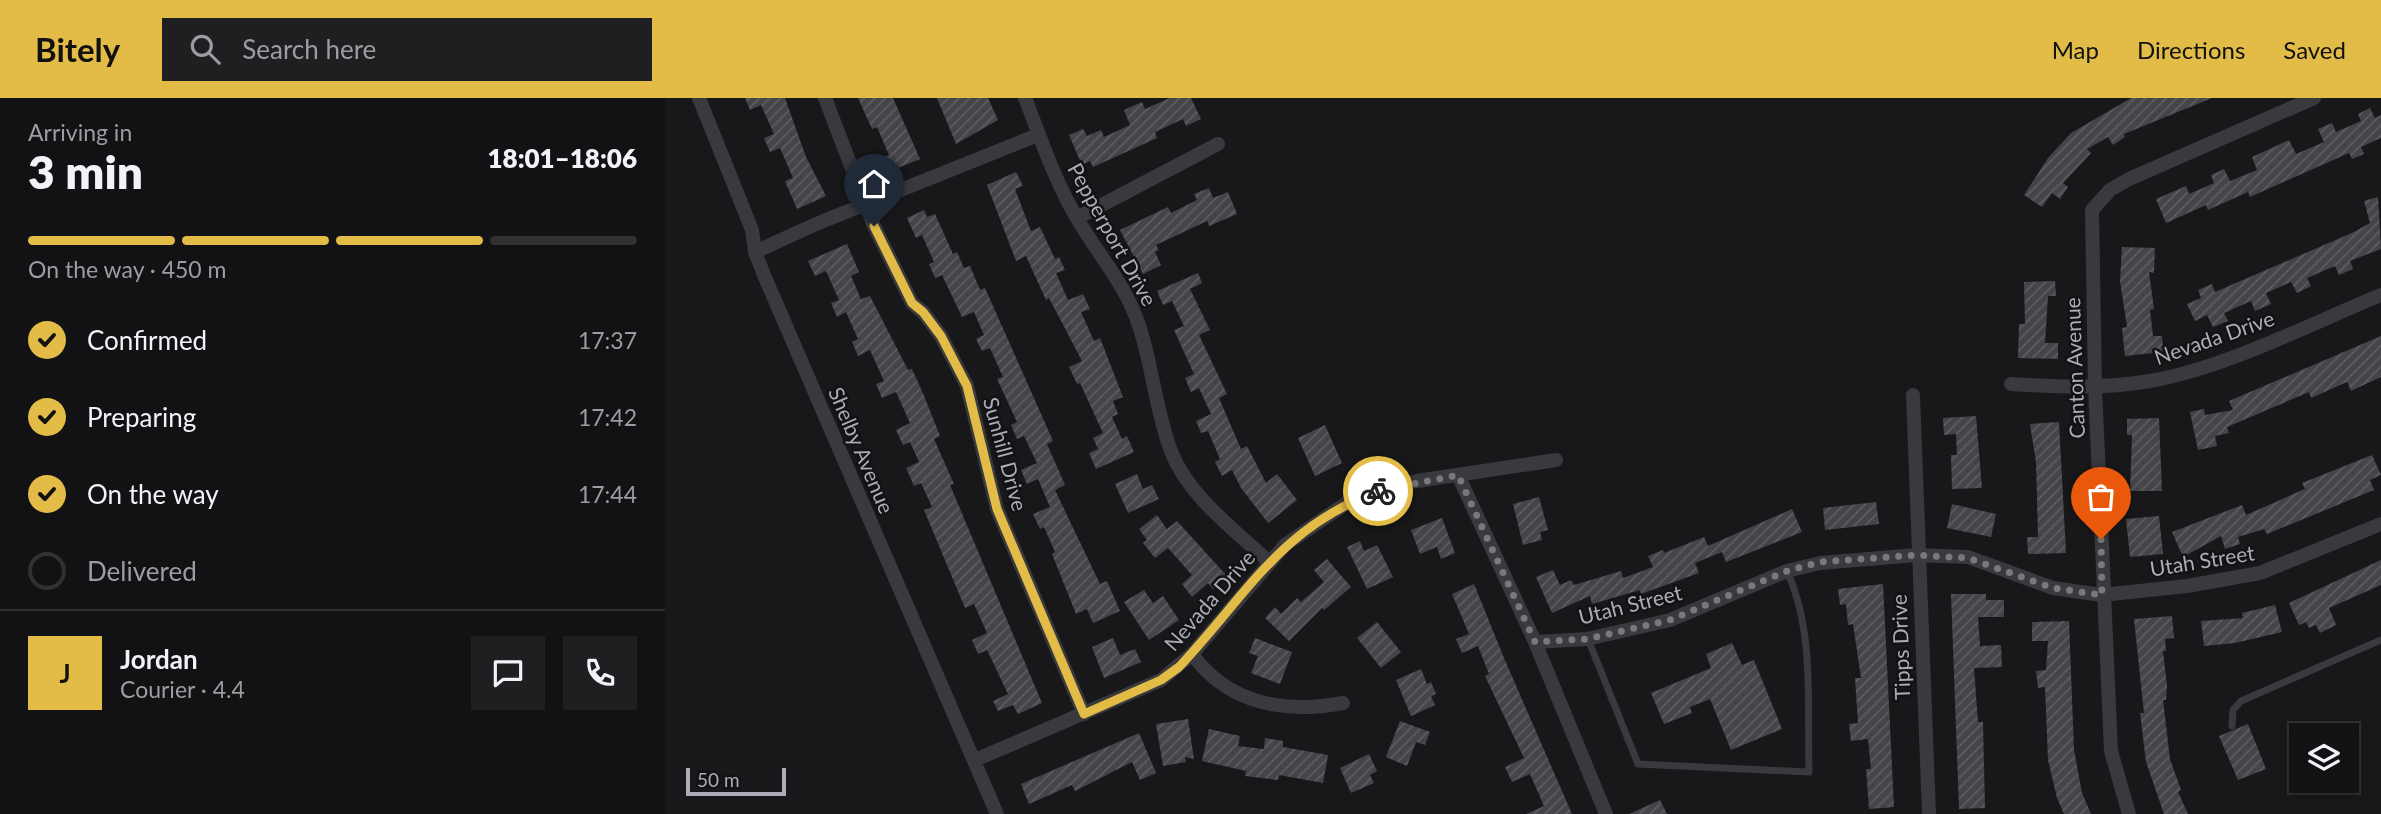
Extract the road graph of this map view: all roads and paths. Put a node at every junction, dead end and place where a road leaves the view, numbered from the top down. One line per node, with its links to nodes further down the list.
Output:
1 (699, 98): 9 (street, Shelby Avenue)
2 (825, 98): 7 (street, Sunhill Drive)
3 (1024, 98): 5 (street, Pepperport Drive)
4 (2314, 98): 12 (street, Canton Avenue)
5 (1038, 135): 7 (street); 8 (street, Pepperport Drive)
6 (1218, 144): 8 (street)
7 (866, 206): 9 (street); 26 (street, Sunhill Drive)
8 (1077, 218): 18 (street, Pepperport Drive)
9 (755, 252): 28 (street, Shelby Avenue)
10 (2381, 295): 12 (street, Nevada Drive)
11 (2011, 384): 12 (street, Nevada Drive)
12 (2095, 387): 20 (street, Canton Avenue)
13 (1913, 395): 17 (street, Tipps Drive)
14 (1556, 460): 15 (street, Nevada Drive)
15 (1458, 475): 18 (street, Nevada Drive); 23 (street)
16 (2381, 524): 20 (street, Utah Street)
17 (1917, 555): 19 (street, Utah Street); 20 (street, Utah Street); 31 (street, Tipps Drive)
18 (1269, 562): 24 (street, Nevada Drive)
19 (1787, 571): 21 (street, Utah Street); 21 (lane)
20 (2102, 595): 32 (street, Canton Avenue)
21 (1587, 639): 23 (street, Utah Street)
22 (2381, 640): 27 (lane)
23 (1535, 642): 30 (street)
24 (1192, 654): 25 (street); 26 (street, Nevada Drive)
25 (1343, 703)
26 (1084, 714): 28 (street, Nevada Drive)
27 (2232, 726)
28 (975, 760): 29 (street, Shelby Avenue)
29 (997, 814)
30 (1606, 814)
31 (1929, 814)
32 (2129, 814)

